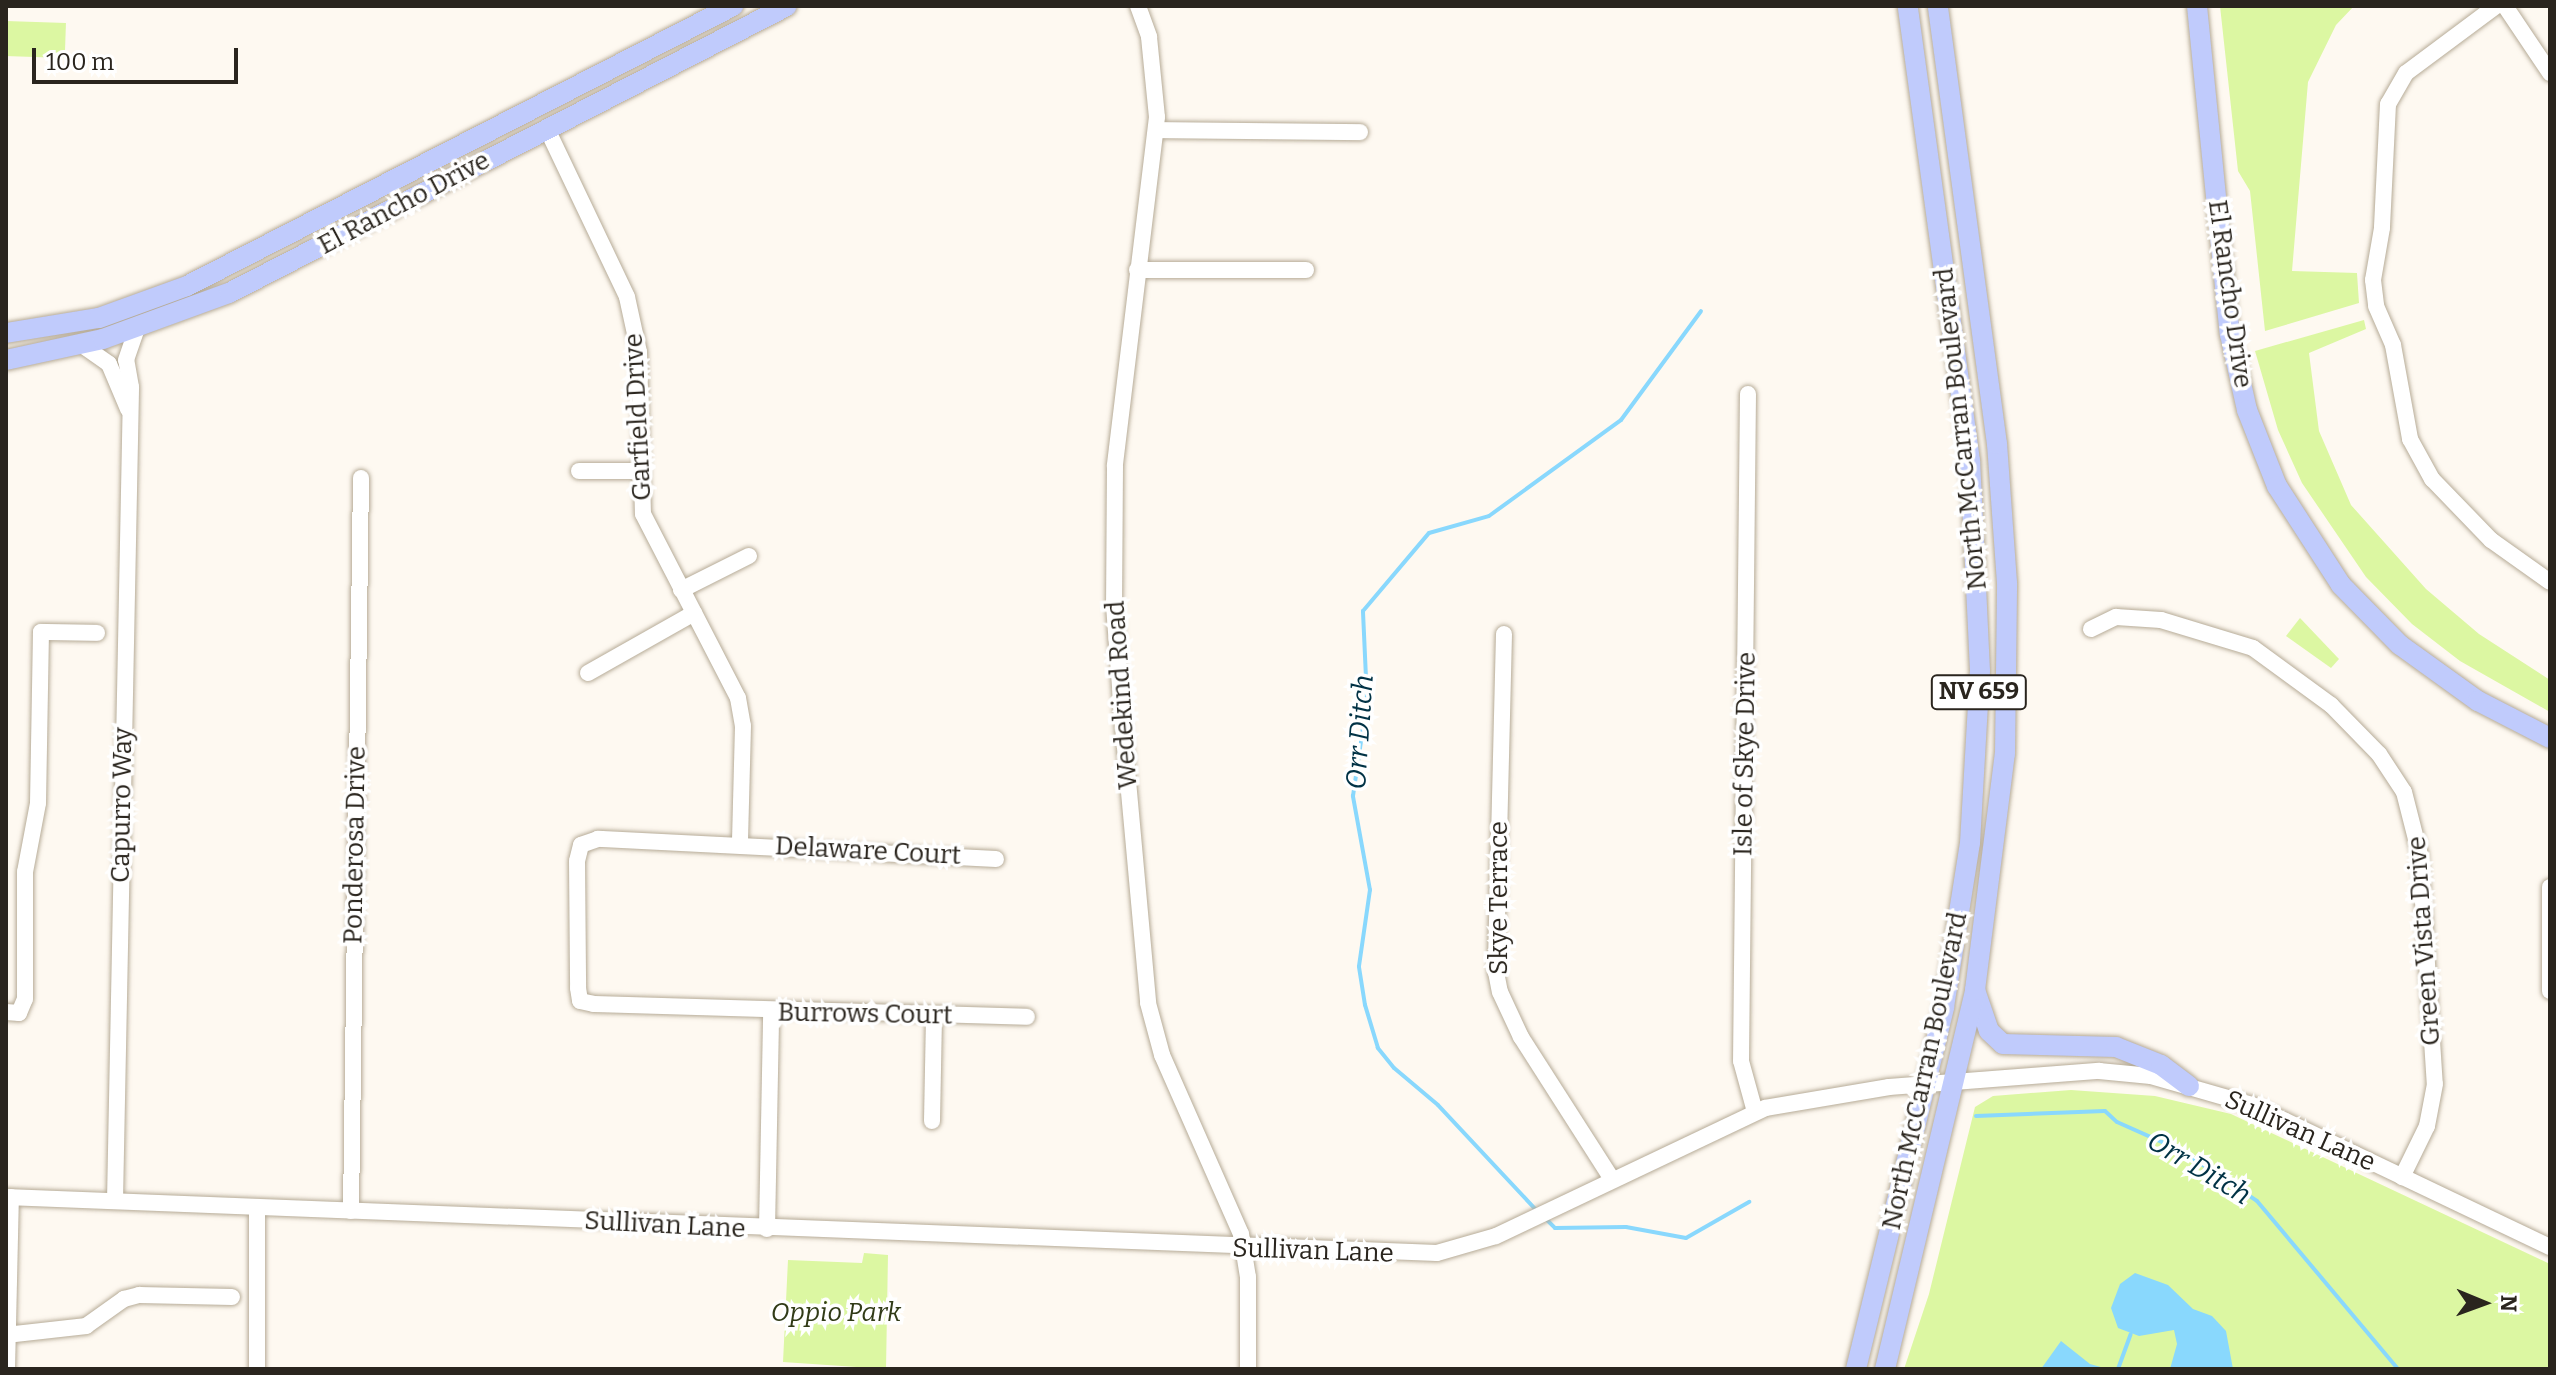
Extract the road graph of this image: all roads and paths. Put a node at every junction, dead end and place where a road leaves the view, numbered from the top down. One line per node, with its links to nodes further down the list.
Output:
1 (733, 6): 15 (main road, El Rancho Drive)
2 (787, 6): 10 (main road, El Rancho Drive)
3 (1138, 6): 11 (street, Wedekind Road)
4 (1908, 6): 46 (main road, North McCarran Boulevard / NV 659)
5 (1938, 6): 38 (main road, North McCarran Boulevard / NV 659)
6 (2197, 6): 34 (main road, El Rancho Drive)
7 (2496, 6): 27 (street)
8 (2505, 6): 9 (street)
9 (2550, 73)
10 (547, 129): 16 (main road, El Rancho Drive); 24 (street, Garfield Drive)
11 (1156, 130): 12 (street); 13 (street, Wedekind Road)
12 (1360, 132)
13 (1137, 270): 14 (street); 58 (street, Wedekind Road)
14 (1306, 270)
15 (99, 318): 17 (main road, El Rancho Drive); 19 (main road)
16 (137, 328): 18 (main road, El Rancho Drive); 22 (street, Capurro Way)
17 (6, 333)
18 (82, 345): 19 (main road, El Rancho Drive); 22 (street, Capurro Way)
19 (45, 353): 20 (main road, El Rancho Drive)
20 (6, 360)
21 (1748, 394): 48 (street, Isle of Skye Drive)
22 (128, 409): 53 (street, Capurro Way)
23 (579, 471): 24 (street)
24 (640, 471): 28 (street, Garfield Drive)
25 (361, 478): 55 (street, Ponderosa Drive)
26 (749, 556): 28 (street)
27 (2550, 582)
28 (681, 590): 29 (street, Garfield Drive)
29 (694, 613): 33 (street); 35 (street, Garfield Drive)
30 (2091, 629): 50 (street, Green Vista Drive)
31 (97, 633): 41 (street)
32 (1504, 634): 51 (street, Skye Terrace)
33 (588, 673)
34 (2550, 738)
35 (740, 843): 36 (street, Delaware Court); 40 (street, Delaware Court)
36 (996, 859)
37 (2550, 887): 39 (street)
38 (1975, 990): 45 (main road, North McCarran Boulevard / NV 659); 47 (main road)
39 (2550, 991)
40 (702, 1010): 42 (street, Burrows Court)
41 (6, 1012)
42 (771, 1013): 43 (street, Burrows Court); 56 (street)
43 (934, 1016): 44 (street, Burrows Court); 49 (street)
44 (1027, 1017)
45 (1955, 1081): 46 (street, Sullivan Lane); 47 (street, Sullivan Lane); 65 (main road, North McCarran Boulevard / NV 659)
46 (1927, 1083): 48 (street, Sullivan Lane); 64 (main road, North McCarran Boulevard / NV 659)
47 (2189, 1086): 50 (street, Sullivan Lane)
48 (1755, 1112): 51 (street, Sullivan Lane)
49 (932, 1121)
50 (2402, 1177): 57 (street, Sullivan Lane)
51 (1611, 1178): 58 (street, Sullivan Lane)
52 (8, 1197): 53 (street, Sullivan Lane); 60 (street)
53 (115, 1201): 54 (street, Sullivan Lane)
54 (257, 1207): 55 (street, Sullivan Lane); 62 (street)
55 (351, 1211): 56 (street, Sullivan Lane)
56 (767, 1229): 58 (street, Sullivan Lane)
57 (2550, 1247)
58 (1243, 1248): 63 (street, Wedekind Road)
59 (232, 1297): 60 (street)
60 (6, 1335): 61 (street)
61 (7, 1369)
62 (257, 1369)
63 (1248, 1369)
64 (1856, 1369)
65 (1885, 1369)

